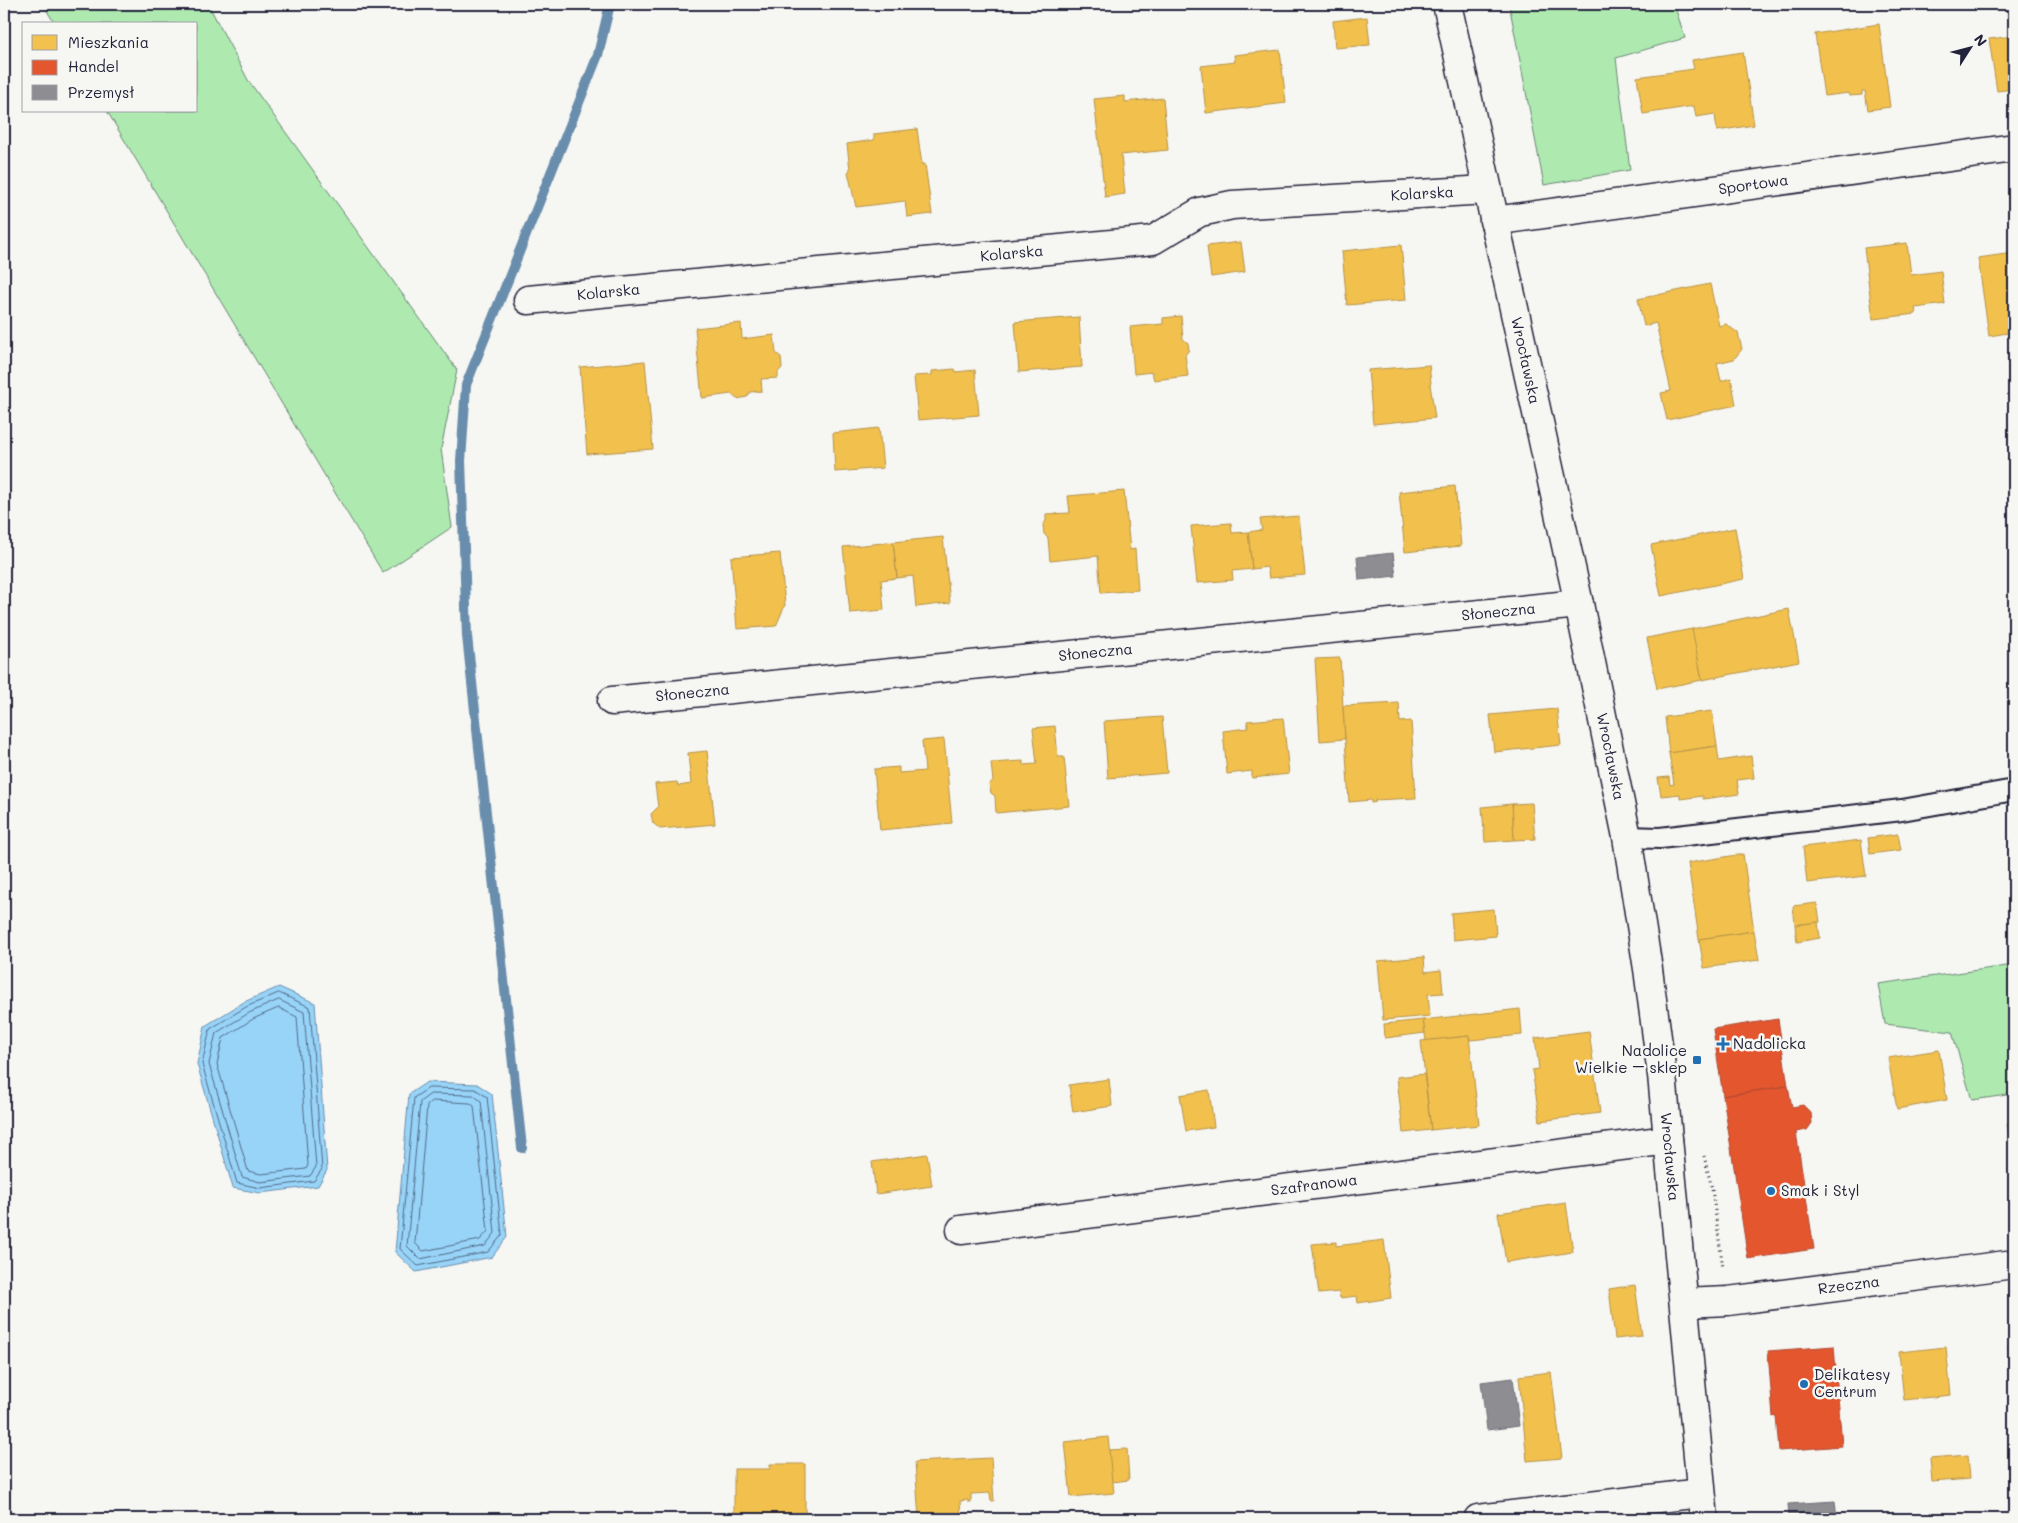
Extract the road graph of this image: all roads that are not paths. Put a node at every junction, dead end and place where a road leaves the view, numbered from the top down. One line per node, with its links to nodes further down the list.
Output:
1 (1447, 4): 3 (street, Wrocławska)
2 (2014, 148): 4 (street, Sportowa)
3 (1487, 190): 4 (street, Wrocławska); 5 (street, Kolarska)
4 (1494, 221): 6 (street, Wrocławska)
5 (528, 300)
6 (1580, 604): 7 (street, Słoneczna); 9 (street, Wrocławska)
7 (612, 701)
8 (2014, 790): 9 (lane)
9 (1627, 837): 10 (street, Wrocławska)
10 (1668, 1140): 11 (street, Szafranowa); 13 (street, Wrocławska)
11 (961, 1230)
12 (2014, 1264): 13 (street, Rzeczna)
13 (1684, 1303): 14 (street, Wrocławska)
14 (1703, 1506): 15 (street)
15 (1478, 1519)

